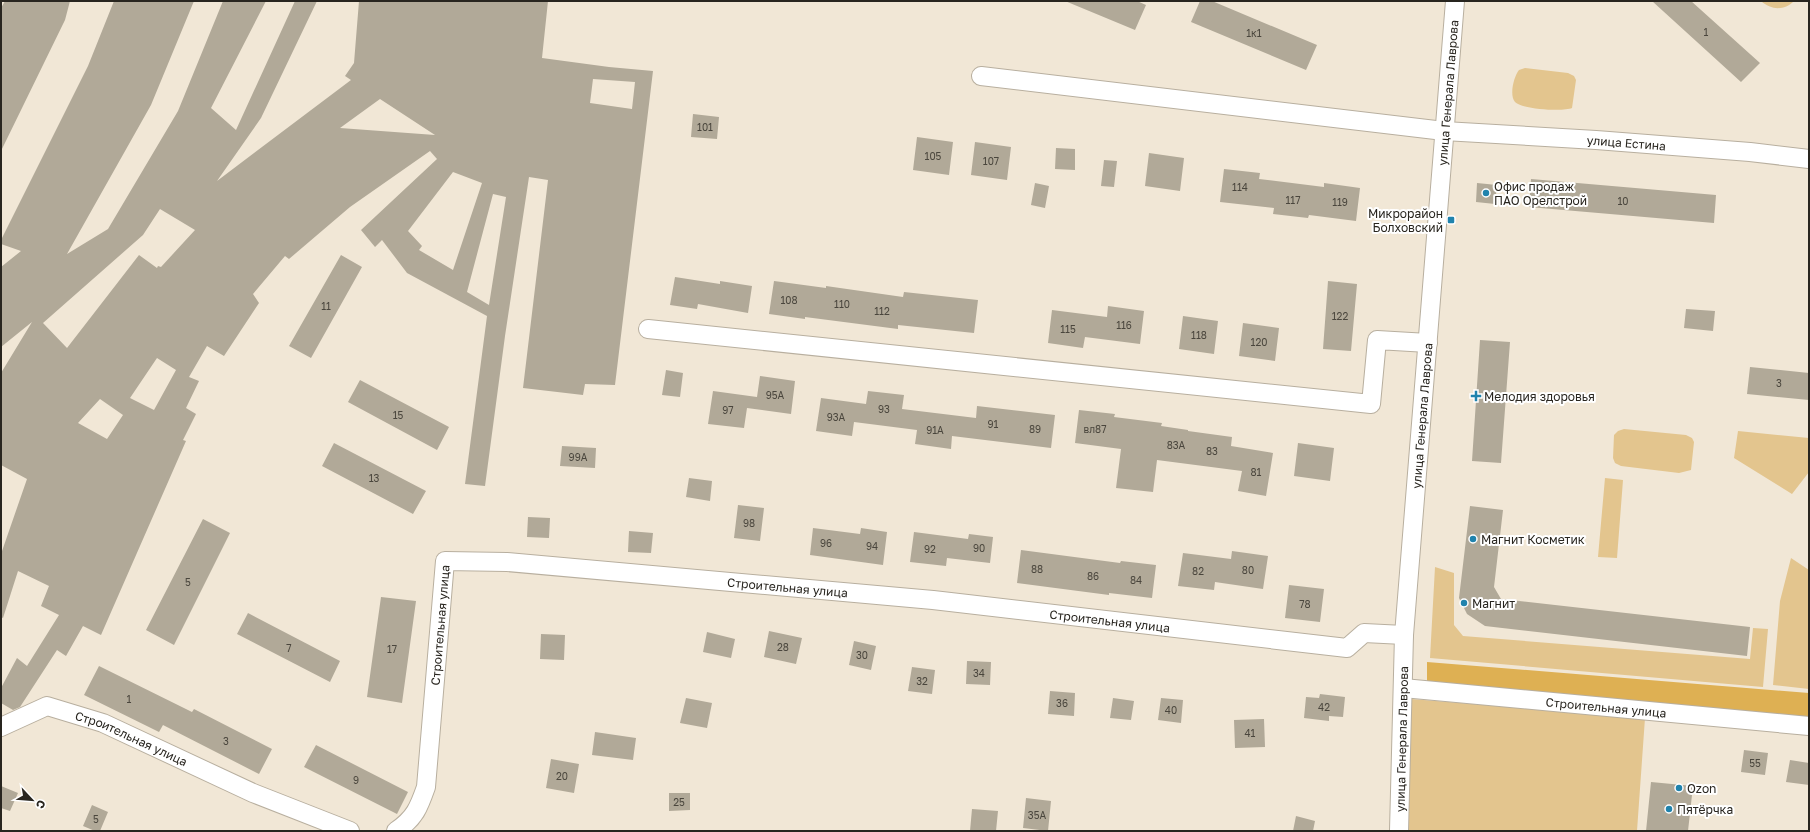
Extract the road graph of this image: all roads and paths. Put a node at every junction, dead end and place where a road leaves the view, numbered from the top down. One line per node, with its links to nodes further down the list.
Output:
1 (1455, 1): 3 (street, улица Генерала Лаврова)
2 (981, 76): 3 (street, улица Естина)
3 (1444, 131): 4 (street, улица Естина); 6 (street, улица Генерала Лаврова)
4 (1809, 159)
5 (648, 329): 6 (street)
6 (1428, 343): 7 (street, улица Генерала Лаврова)
7 (1404, 635): 8 (street, улица Генерала Лаврова); 12 (street, Строительная улица)
8 (1403, 688): 9 (street, Строительная улица); 13 (street, улица Генерала Лаврова)
9 (1809, 726)
10 (1, 727): 11 (street, Строительная улица)
11 (350, 831)
12 (396, 831)
13 (1399, 831)

